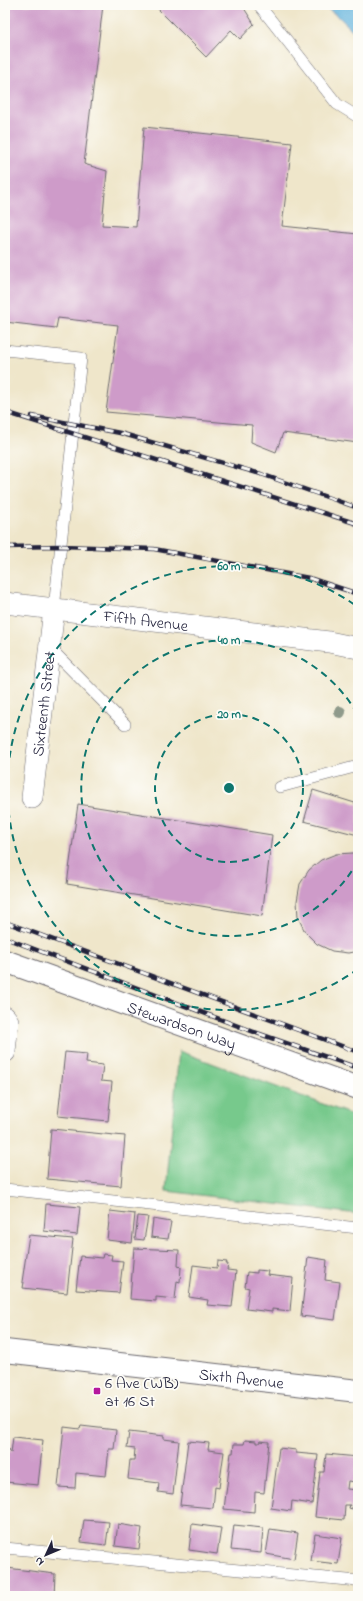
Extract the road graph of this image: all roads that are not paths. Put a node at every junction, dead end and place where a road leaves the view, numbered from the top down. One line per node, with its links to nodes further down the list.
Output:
1 (259, 5): 2 (lane)
2 (358, 117)
3 (5, 350): 5 (lane)
4 (5, 603): 5 (street, Fifth Avenue)
5 (54, 609): 6 (street, Sixteenth Street); 7 (street, Fifth Avenue)
6 (50, 648): 8 (lane); 11 (street, Sixteenth Street)
7 (358, 648)
8 (125, 724)
9 (358, 766): 10 (lane)
10 (280, 787)
11 (32, 798)
12 (5, 961): 15 (main road, Stewardson Way)
13 (7, 1019): 14 (street)
14 (5, 1052)
15 (358, 1088)
16 (5, 1189): 17 (lane)
17 (358, 1228)
18 (5, 1351): 19 (main road, Sixth Avenue)
19 (358, 1391)
20 (5, 1548): 21 (lane)
21 (358, 1581)

